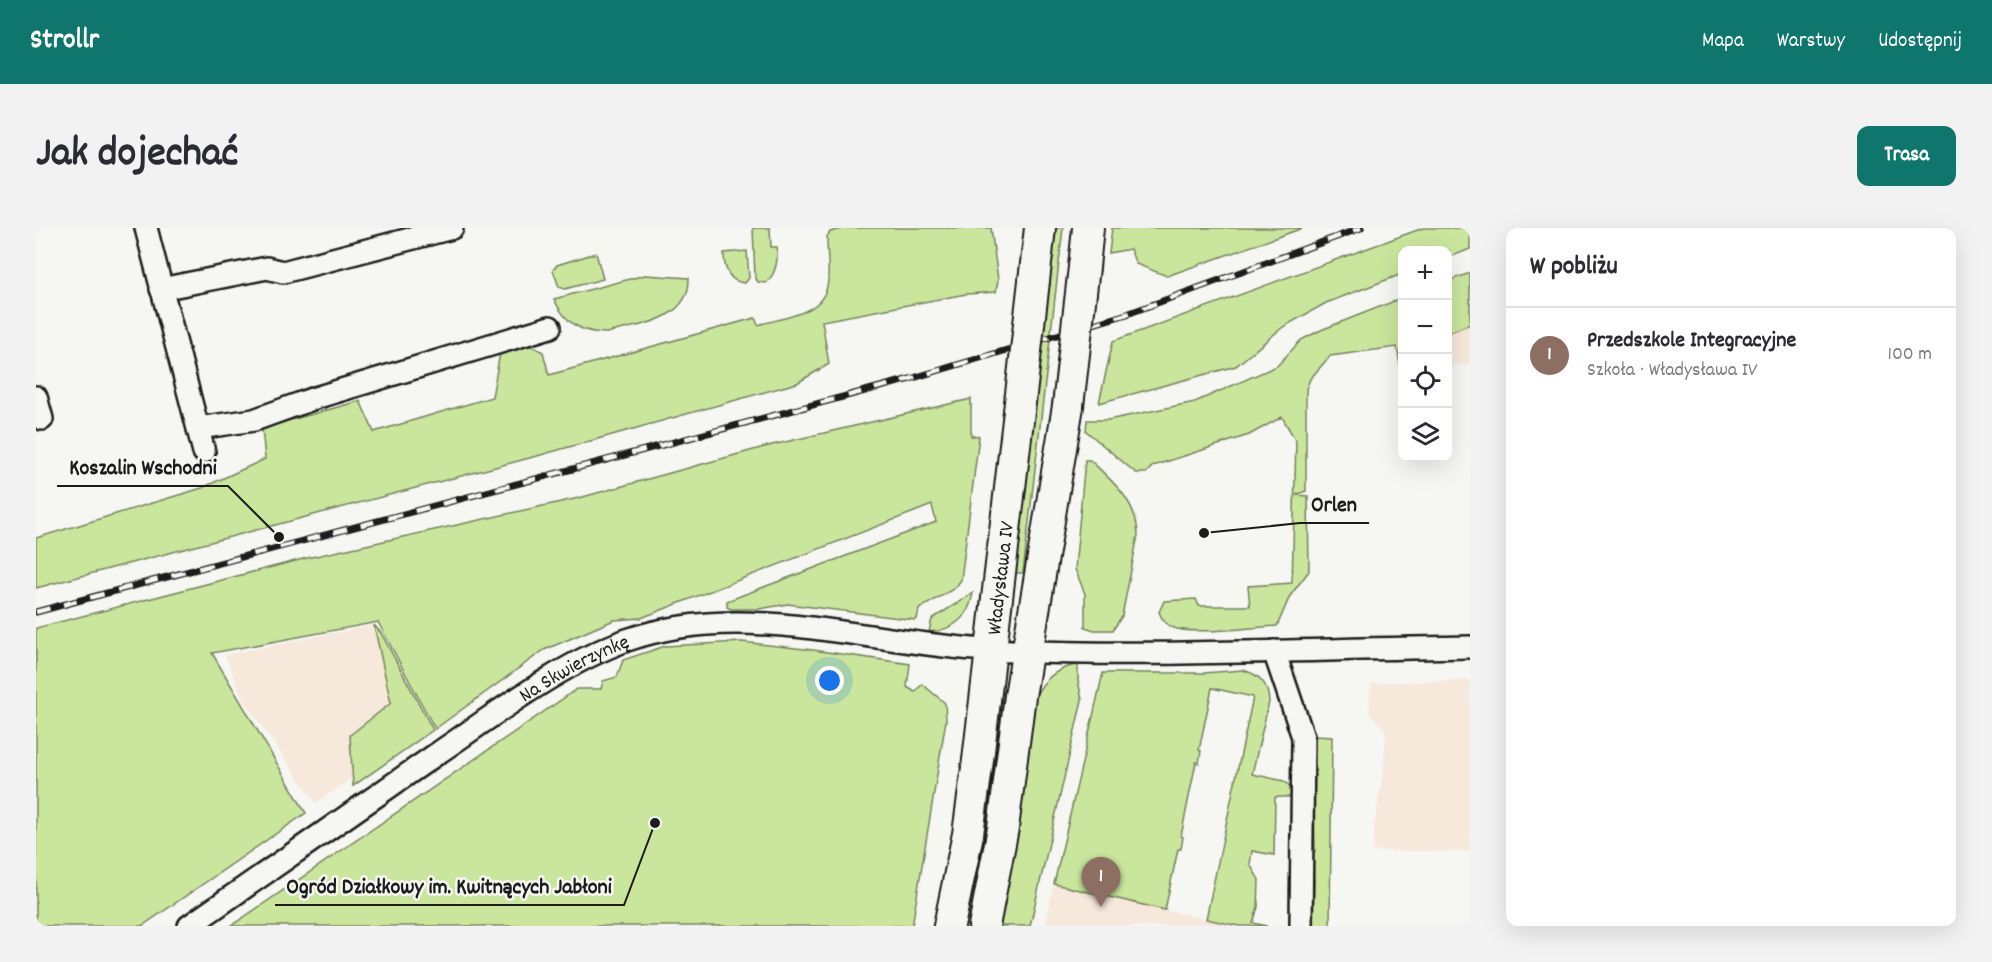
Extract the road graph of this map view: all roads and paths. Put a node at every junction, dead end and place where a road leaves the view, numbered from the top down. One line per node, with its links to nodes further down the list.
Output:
1 (146, 228): 5 (street)
2 (452, 228): 5 (street)
3 (1040, 228): 12 (main road, Władysława IV, bridge)
4 (1089, 228): 13 (main road, Władysława IV, bridge)
5 (161, 289): 9 (street)
6 (549, 327): 9 (street)
7 (36, 397): 8 (street)
8 (42, 419)
9 (198, 429): 10 (street)
10 (204, 452)
11 (1470, 647): 14 (street, Władysława IV)
12 (990, 650): 13 (street, Na Skwierzynkę); 15 (street, Na Skwierzynkę); 16 (main road, Władysława IV)
13 (1028, 651): 14 (street, Władysława IV); 17 (main road, Władysława IV)
14 (1274, 651): 18 (street)
15 (189, 926)
16 (949, 926)
17 (984, 926)
18 (1301, 926)

